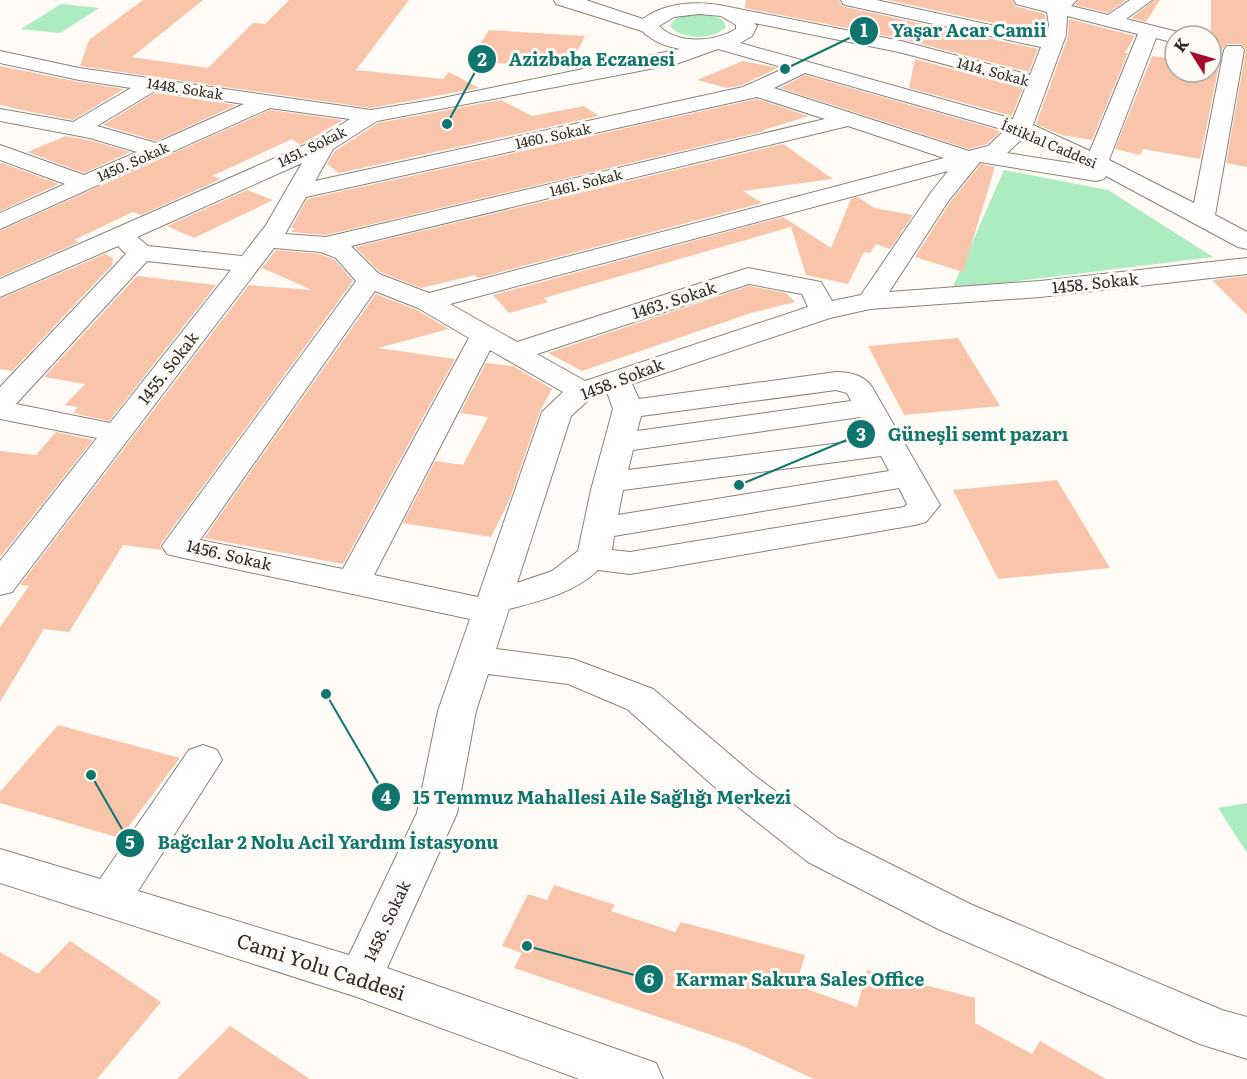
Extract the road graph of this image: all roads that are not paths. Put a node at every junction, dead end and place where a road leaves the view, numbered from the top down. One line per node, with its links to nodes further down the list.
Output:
1 (563, 0): 12 (street)
2 (649, 0): 8 (street)
3 (752, 0): 9 (street)
4 (850, 0): 15 (street)
5 (1023, 0): 7 (street)
6 (1143, 0): 10 (street)
7 (1061, 3): 10 (street); 15 (street)
8 (691, 9): 9 (street, 1414. Sokak); 12 (street)
9 (733, 10): 14 (street); 21 (street, 1414. Sokak)
10 (1111, 21): 11 (street)
11 (1149, 31): 13 (street); 34 (street)
12 (656, 33): 14 (street, İstiklal Caddesi); 20 (street)
13 (1163, 34)
14 (724, 41): 19 (street, İstiklal Caddesi); 20 (street, 1451. Sokak)
15 (1052, 44): 21 (street)
16 (1223, 48): 17 (street)
17 (1241, 52): 38 (street)
18 (0, 57): 22 (street, 1448. Sokak)
19 (804, 66): 23 (street, 1460. Sokak); 28 (street, İstiklal Caddesi)
20 (608, 70): 26 (street, 1451. Sokak)
21 (1038, 83): 28 (street)
22 (152, 84): 24 (street, 1448. Sokak); 29 (street)
23 (755, 89): 27 (street); 37 (street, 1460. Sokak)
24 (266, 102): 26 (street, 1448. Sokak); 31 (street, 1450. Sokak)
25 (0, 115): 29 (street)
26 (370, 117): 30 (street, 1451. Sokak)
27 (847, 120): 33 (street); 43 (street, 1461. Sokak)
28 (1021, 128): 33 (street); 34 (street, İstiklal Caddesi)
29 (77, 129): 31 (street)
30 (324, 145): 37 (street, 1455. Sokak); 42 (street, 1451. Sokak)
31 (159, 151): 36 (street, 1450. Sokak)
32 (2, 154): 36 (street)
33 (976, 157): 35 (street); 48 (street); 49 (street)
34 (1096, 163): 35 (street, İstiklal Caddesi)
35 (1128, 177): 38 (street, İstiklal Caddesi)
36 (86, 184): 39 (street, 1450. Sokak)
37 (297, 192): 40 (street, 1455. Sokak)
38 (1203, 217): 41 (street, İstiklal Caddesi)
39 (0, 222)
40 (268, 240): 43 (street); 44 (street, 1455. Sokak)
41 (1247, 242)
42 (131, 244): 44 (street); 47 (street, 1451. Sokak); 55 (street)
43 (326, 245): 46 (street)
44 (249, 264): 59 (street, 1455. Sokak)
45 (1247, 266): 49 (street, 1458. Sokak)
46 (370, 280): 48 (street); 64 (street, 1456. Sokak)
47 (0, 289)
48 (427, 302): 51 (street)
49 (870, 302): 50 (street, 1458. Sokak)
50 (823, 311): 52 (street, 1463. Sokak); 53 (street, 1458. Sokak)
51 (484, 336): 52 (street); 64 (street)
52 (514, 352): 54 (street)
53 (612, 381): 54 (street, 1458. Sokak); 57 (street)
54 (582, 391): 66 (street, 1458. Sokak)
55 (0, 404)
56 (869, 407): 57 (street); 60 (street); 61 (street)
57 (628, 409): 60 (street)
58 (0, 410): 59 (street)
59 (117, 433): 65 (street, 1455. Sokak)
60 (619, 443): 62 (street)
61 (891, 446): 62 (street); 63 (street)
62 (609, 482): 63 (street)
63 (597, 542): 66 (street)
64 (353, 582): 66 (street, 1456. Sokak)
65 (0, 584)
66 (491, 606): 67 (street, 1458. Sokak)
67 (474, 659): 71 (street, 1458. Sokak); 72 (street)
68 (203, 760): 70 (street)
69 (0, 866): 70 (street, Cami Yolu Caddesi)
70 (109, 900): 71 (street, Cami Yolu Caddesi)
71 (360, 978): 73 (street, Cami Yolu Caddesi)
72 (1247, 1038)
73 (639, 1079)

